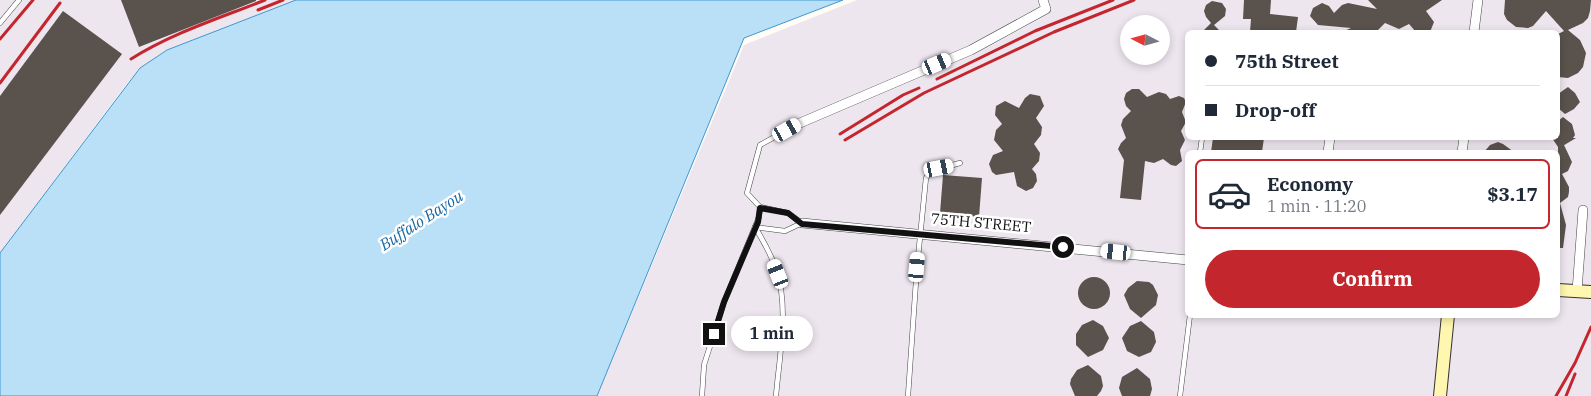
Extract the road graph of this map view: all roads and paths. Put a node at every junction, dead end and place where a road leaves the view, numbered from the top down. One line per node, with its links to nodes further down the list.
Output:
1 (19, 0): 4 (lane)
2 (1043, 0): 6 (street)
3 (1478, 0): 5 (street)
4 (0, 23)
5 (1474, 30)
6 (800, 123): 8 (lane)
7 (960, 163): 12 (lane)
8 (760, 208): 10 (lane); 11 (lane)
9 (1584, 210): 15 (street)
10 (802, 224): 11 (lane); 12 (street, 75TH STREET)
11 (755, 227): 19 (lane); 20 (lane)
12 (920, 234): 13 (street, 75TH STREET); 21 (lane)
13 (1185, 260)
14 (1560, 290): 15 (street)
15 (1577, 291): 16 (street)
16 (1591, 292)
17 (1190, 318): 22 (lane)
18 (1448, 318): 23 (street)
19 (702, 396)
20 (776, 396)
21 (908, 396)
22 (1180, 396)
23 (1440, 396)

